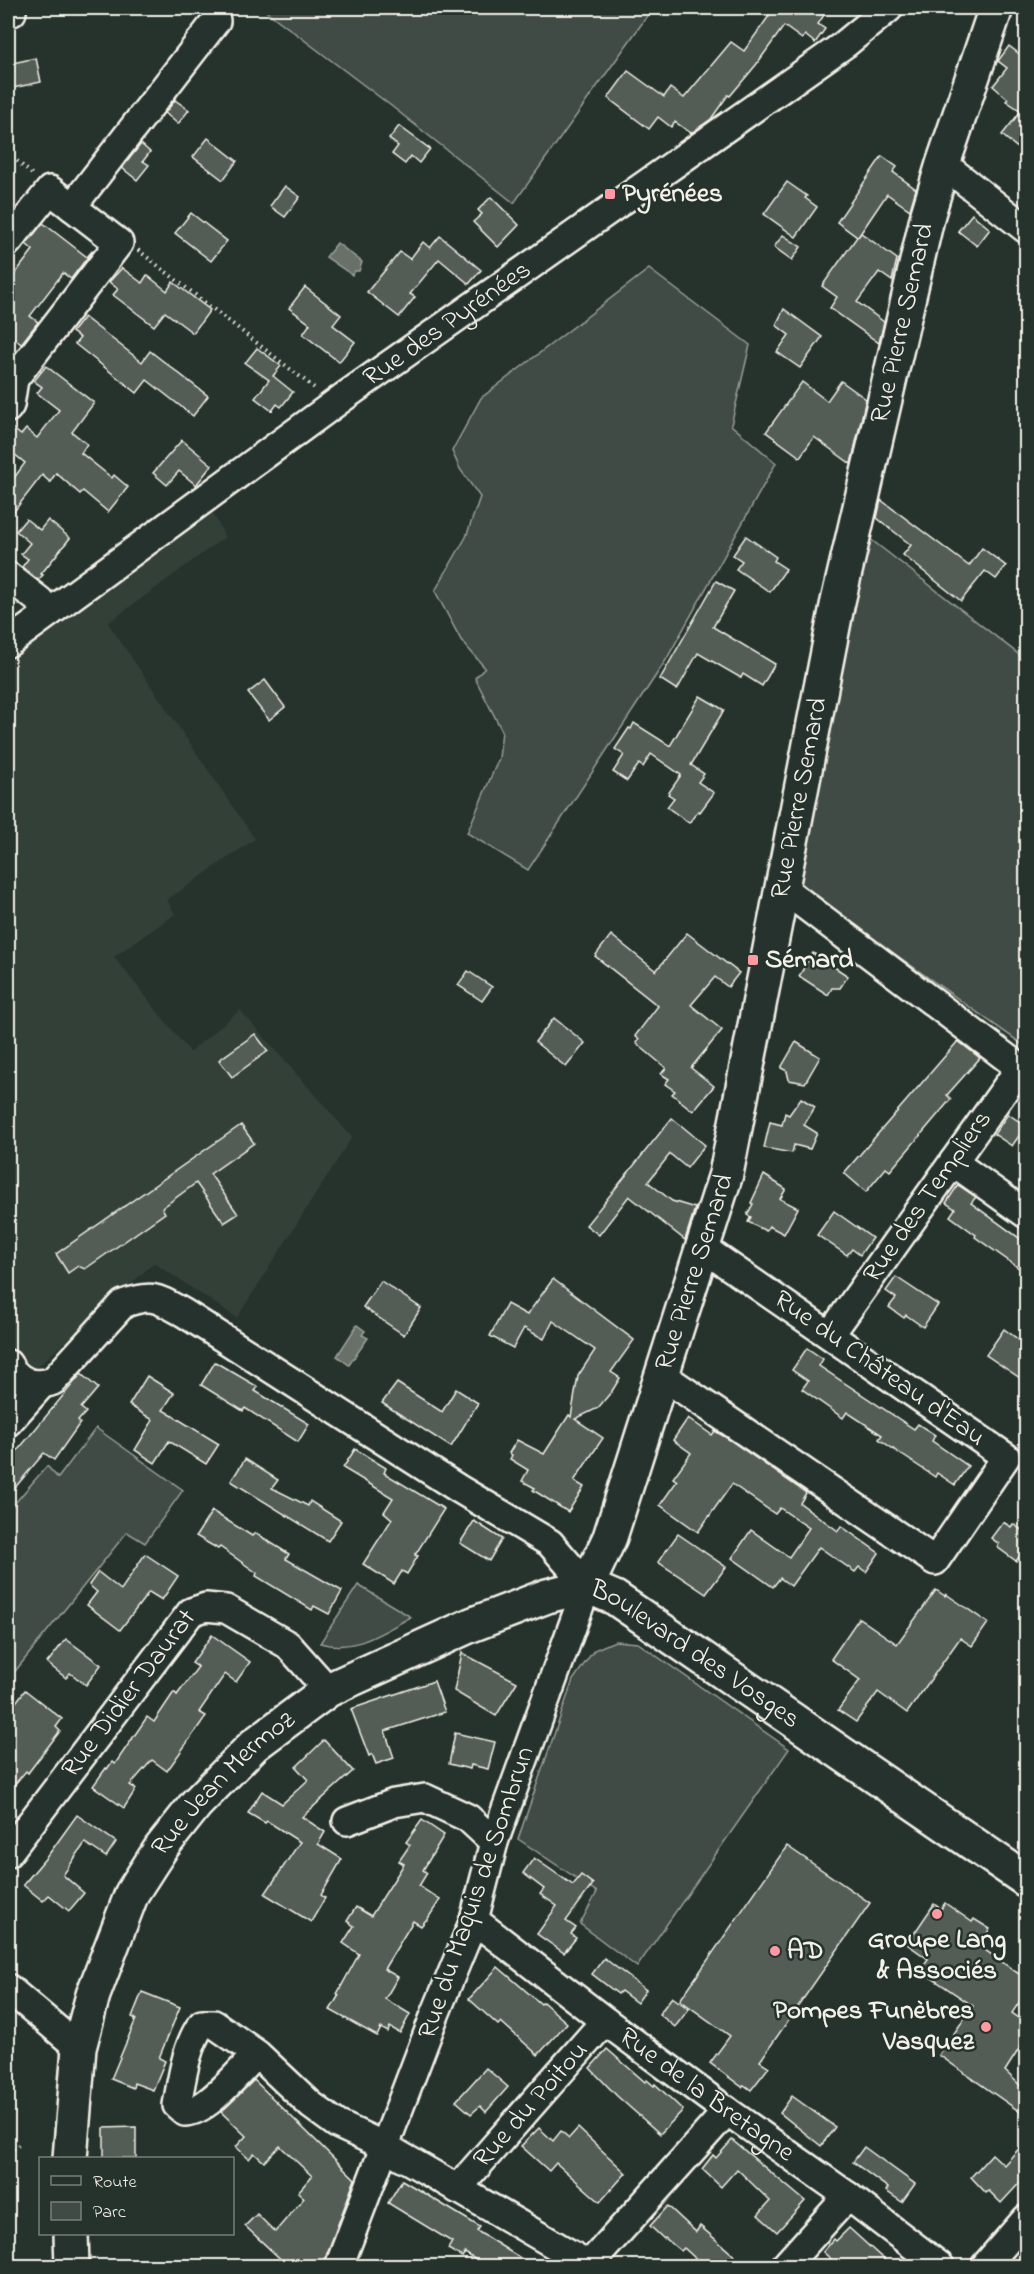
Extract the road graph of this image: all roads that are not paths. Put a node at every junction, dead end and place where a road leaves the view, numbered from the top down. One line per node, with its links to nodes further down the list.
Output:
1 (889, 8): 11 (street, Rue des Pyrénées)
2 (996, 8): 4 (main road, Rue Pierre Semard)
3 (216, 21): 5 (street)
4 (943, 164): 6 (street); 13 (main road, Rue Pierre Semard)
5 (72, 207): 7 (street); 8 (street)
6 (1026, 229)
7 (8, 242)
8 (10, 377): 9 (street)
9 (8, 408)
10 (8, 576): 11 (street)
11 (50, 612): 12 (street, Rue des Pyrénées)
12 (8, 643)
13 (782, 888): 14 (street, Rue des Templiers); 16 (main road, Rue Pierre Semard)
14 (953, 1162): 15 (street); 17 (street, Rue des Templiers)
15 (1026, 1214)
16 (703, 1248): 17 (street, Rue du Château d'Eau); 19 (main road, Rue Pierre Semard)
17 (830, 1335): 19 (street, Rue du Château d'Eau)
18 (8, 1364): 20 (street)
19 (663, 1376): 22 (main road, Rue Pierre Semard)
20 (41, 1385): 21 (street, Boulevard des Vosges); 22 (street, Boulevard des Vosges)
21 (8, 1422)
22 (587, 1586): 23 (main road, Rue Jean Mermoz); 25 (street, Rue du Maquis de Sombrun); 27 (main road, Boulevard des Vosges)
23 (328, 1690): 26 (street, Rue Didier Daurat); 31 (main road, Rue Jean Mermoz)
24 (347, 1821): 25 (street)
25 (494, 1842): 28 (street, Rue du Maquis de Sombrun)
26 (8, 1852)
27 (1026, 1880)
28 (474, 1920): 30 (street, Rue de la Bretagne); 34 (street, Rue du Maquis de Sombrun)
29 (8, 1988): 31 (street)
30 (605, 2020): 33 (street, Rue de la Bretagne); 36 (street, Rue du Poitou)
31 (80, 2048): 35 (main road, Rue Jean Mermoz)
32 (256, 2054): 34 (street)
33 (727, 2111): 37 (street, Rue de la Bretagne); 42 (street)
34 (384, 2146): 36 (street); 41 (street, Rue du Maquis de Sombrun)
35 (70, 2157)
36 (457, 2190): 42 (street)
37 (848, 2196): 43 (street); 44 (street, Rue de la Bretagne)
38 (1026, 2219): 45 (street)
39 (70, 2235): 40 (main road)
40 (72, 2266)
41 (339, 2266)
42 (590, 2266)
43 (785, 2266)
44 (940, 2266)
45 (985, 2266)

